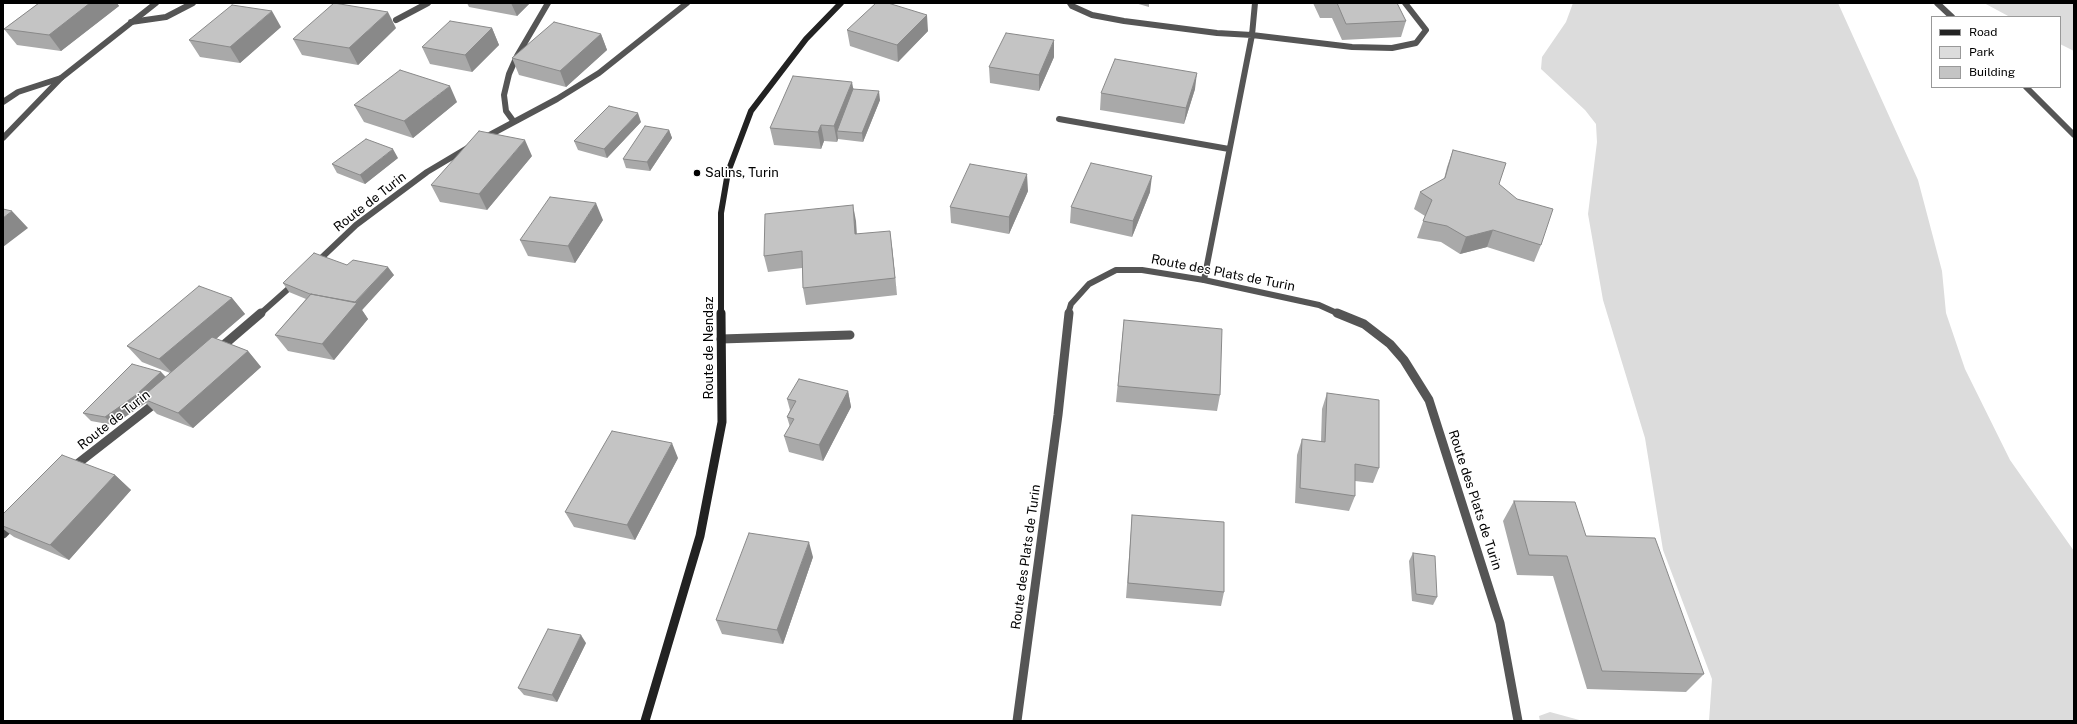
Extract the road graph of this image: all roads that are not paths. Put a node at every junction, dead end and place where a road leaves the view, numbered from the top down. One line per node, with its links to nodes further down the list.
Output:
1 (156, 3): 13 (street)
2 (193, 3): 13 (street)
3 (428, 3): 12 (street)
4 (548, 3): 19 (street)
5 (687, 3): 19 (street, Route de Turin)
6 (841, 3): 27 (main road, Route de Nendaz)
7 (1070, 3): 14 (street)
8 (1255, 3): 14 (street)
9 (1405, 3): 14 (street)
10 (1937, 3): 11 (street)
11 (1951, 16)
12 (396, 20)
13 (131, 22): 15 (street)
14 (1252, 35): 22 (street)
15 (61, 78): 17 (street); 21 (street)
16 (2027, 88): 20 (street)
17 (3, 102)
18 (1059, 119): 22 (street)
19 (514, 122): 23 (street, Route de Turin)
20 (2074, 135)
21 (3, 138)
22 (1229, 149): 25 (street)
23 (311, 268)
24 (299, 279): 28 (street)
25 (1204, 280): 34 (street, Route des Plats de Turin); 35 (street, Route des Plats de Turin)
26 (850, 335): 27 (street)
27 (721, 340): 33 (main road, Route de Nendaz)
28 (214, 354)
29 (166, 394): 30 (street, Route de Turin)
30 (68, 471)
31 (19, 518): 32 (street)
32 (3, 534)
33 (645, 721)
34 (1017, 721)
35 (1518, 721)

